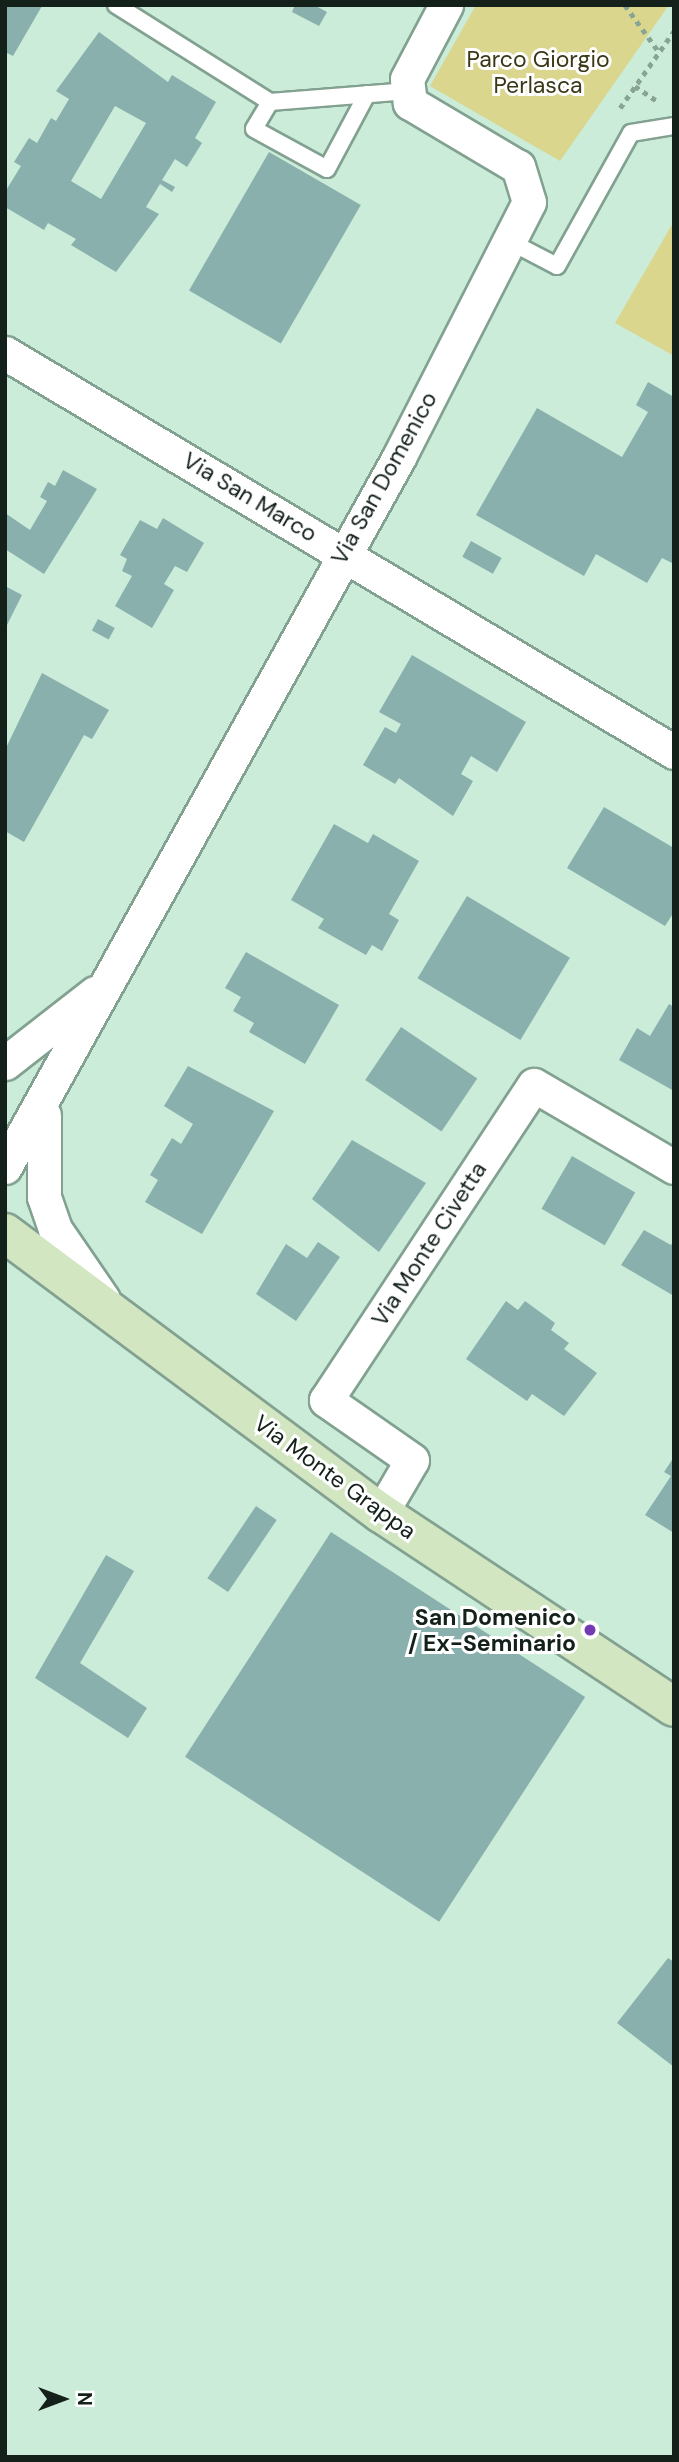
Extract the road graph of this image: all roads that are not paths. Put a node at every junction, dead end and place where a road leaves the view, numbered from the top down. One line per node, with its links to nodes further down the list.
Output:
1 (116, 5): 5 (lane)
2 (446, 5): 3 (street)
3 (408, 91): 4 (lane); 7 (street, Via San Domenico)
4 (367, 94): 5 (lane); 5 (lane)
5 (270, 102)
6 (674, 126): 7 (lane)
7 (507, 240): 9 (street, Via San Domenico)
8 (5, 353): 9 (street, Via San Marco)
9 (343, 553): 10 (street, Via San Marco); 11 (street, Via San Domenico)
10 (674, 752)
11 (102, 987): 12 (street, Via San Domenico); 13 (street, Via San Domenico)
12 (5, 1063)
13 (45, 1105): 14 (street, Via San Domenico); 17 (street, Via San Domenico)
14 (5, 1167)
15 (674, 1167): 18 (street, Via Monte Civetta)
16 (5, 1233): 17 (main road, Via Monte Grappa)
17 (117, 1318): 18 (main road, Via Monte Grappa)
18 (381, 1513): 19 (main road, Via Monte Grappa)
19 (674, 1707)

